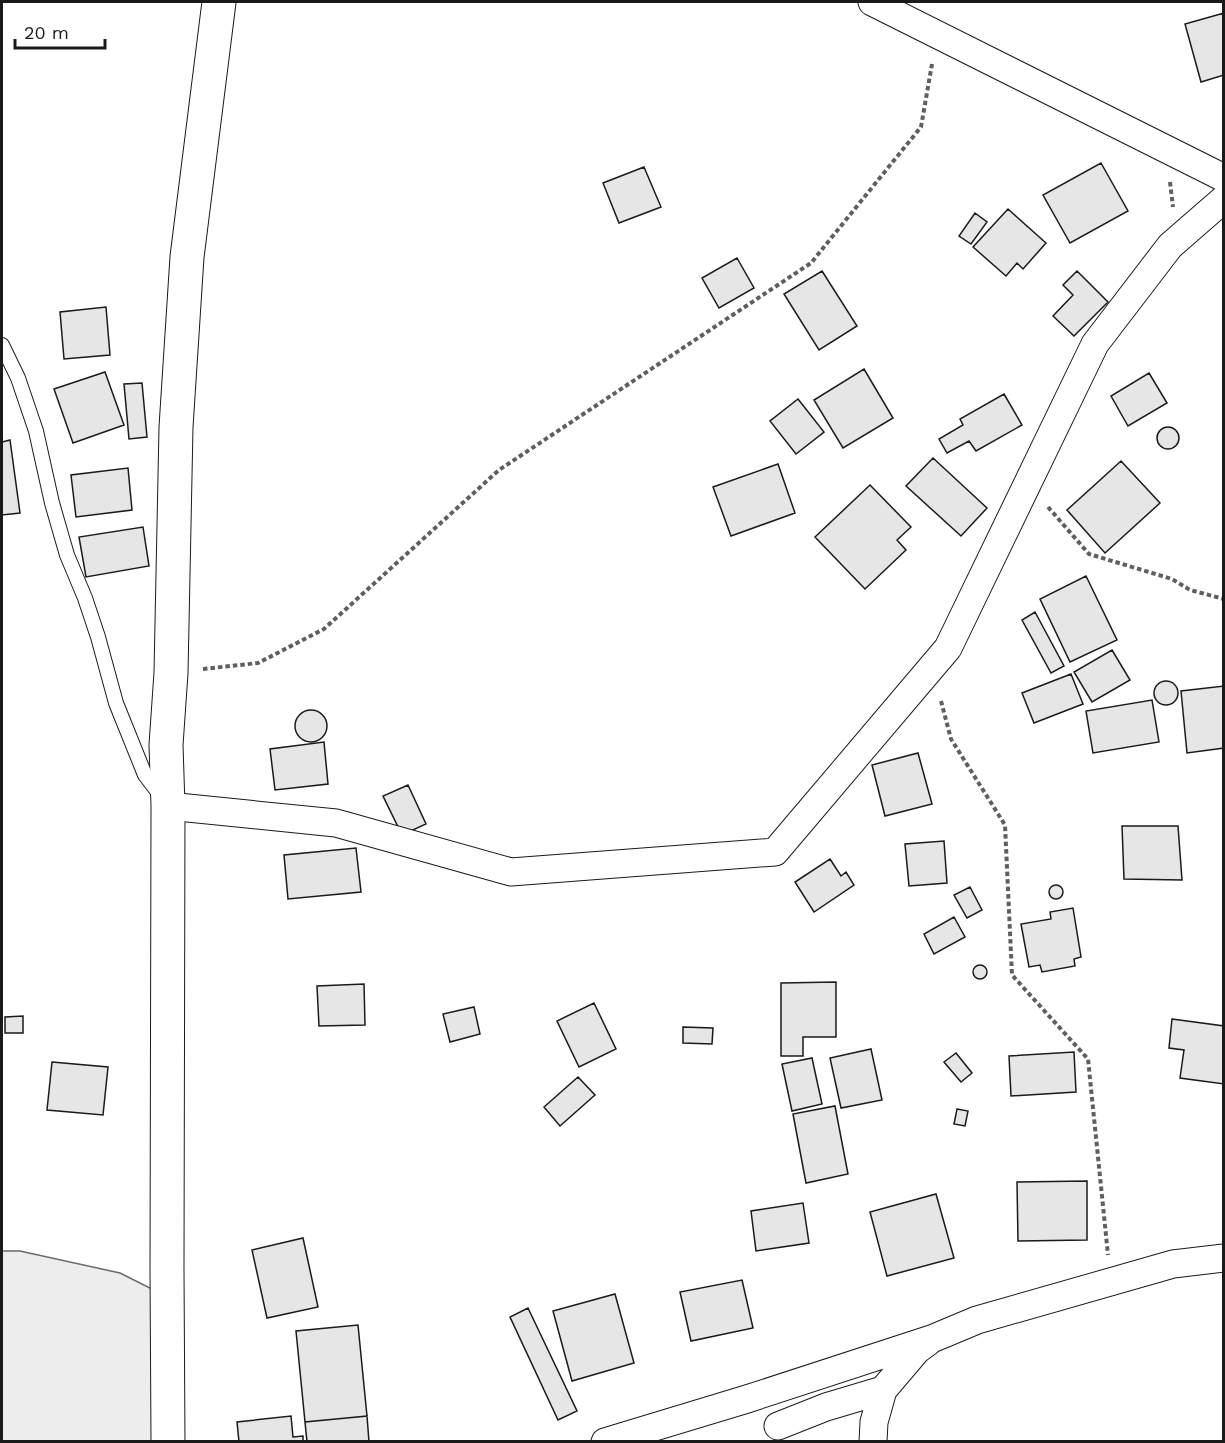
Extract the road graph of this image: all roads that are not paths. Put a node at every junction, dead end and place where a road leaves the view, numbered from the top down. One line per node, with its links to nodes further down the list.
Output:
1 (219, 2): 6 (highway)
2 (872, 2): 3 (street)
3 (1224, 178)
4 (1224, 199): 6 (street)
5 (2, 345): 6 (lane)
6 (168, 806): 12 (highway)
7 (1224, 1258): 8 (street)
8 (934, 1338): 9 (street); 10 (street)
9 (883, 1390): 11 (street); 14 (street)
10 (747, 1399): 11 (street); 13 (street)
11 (784, 1434)
12 (168, 1442)
13 (605, 1442)
14 (873, 1442)

